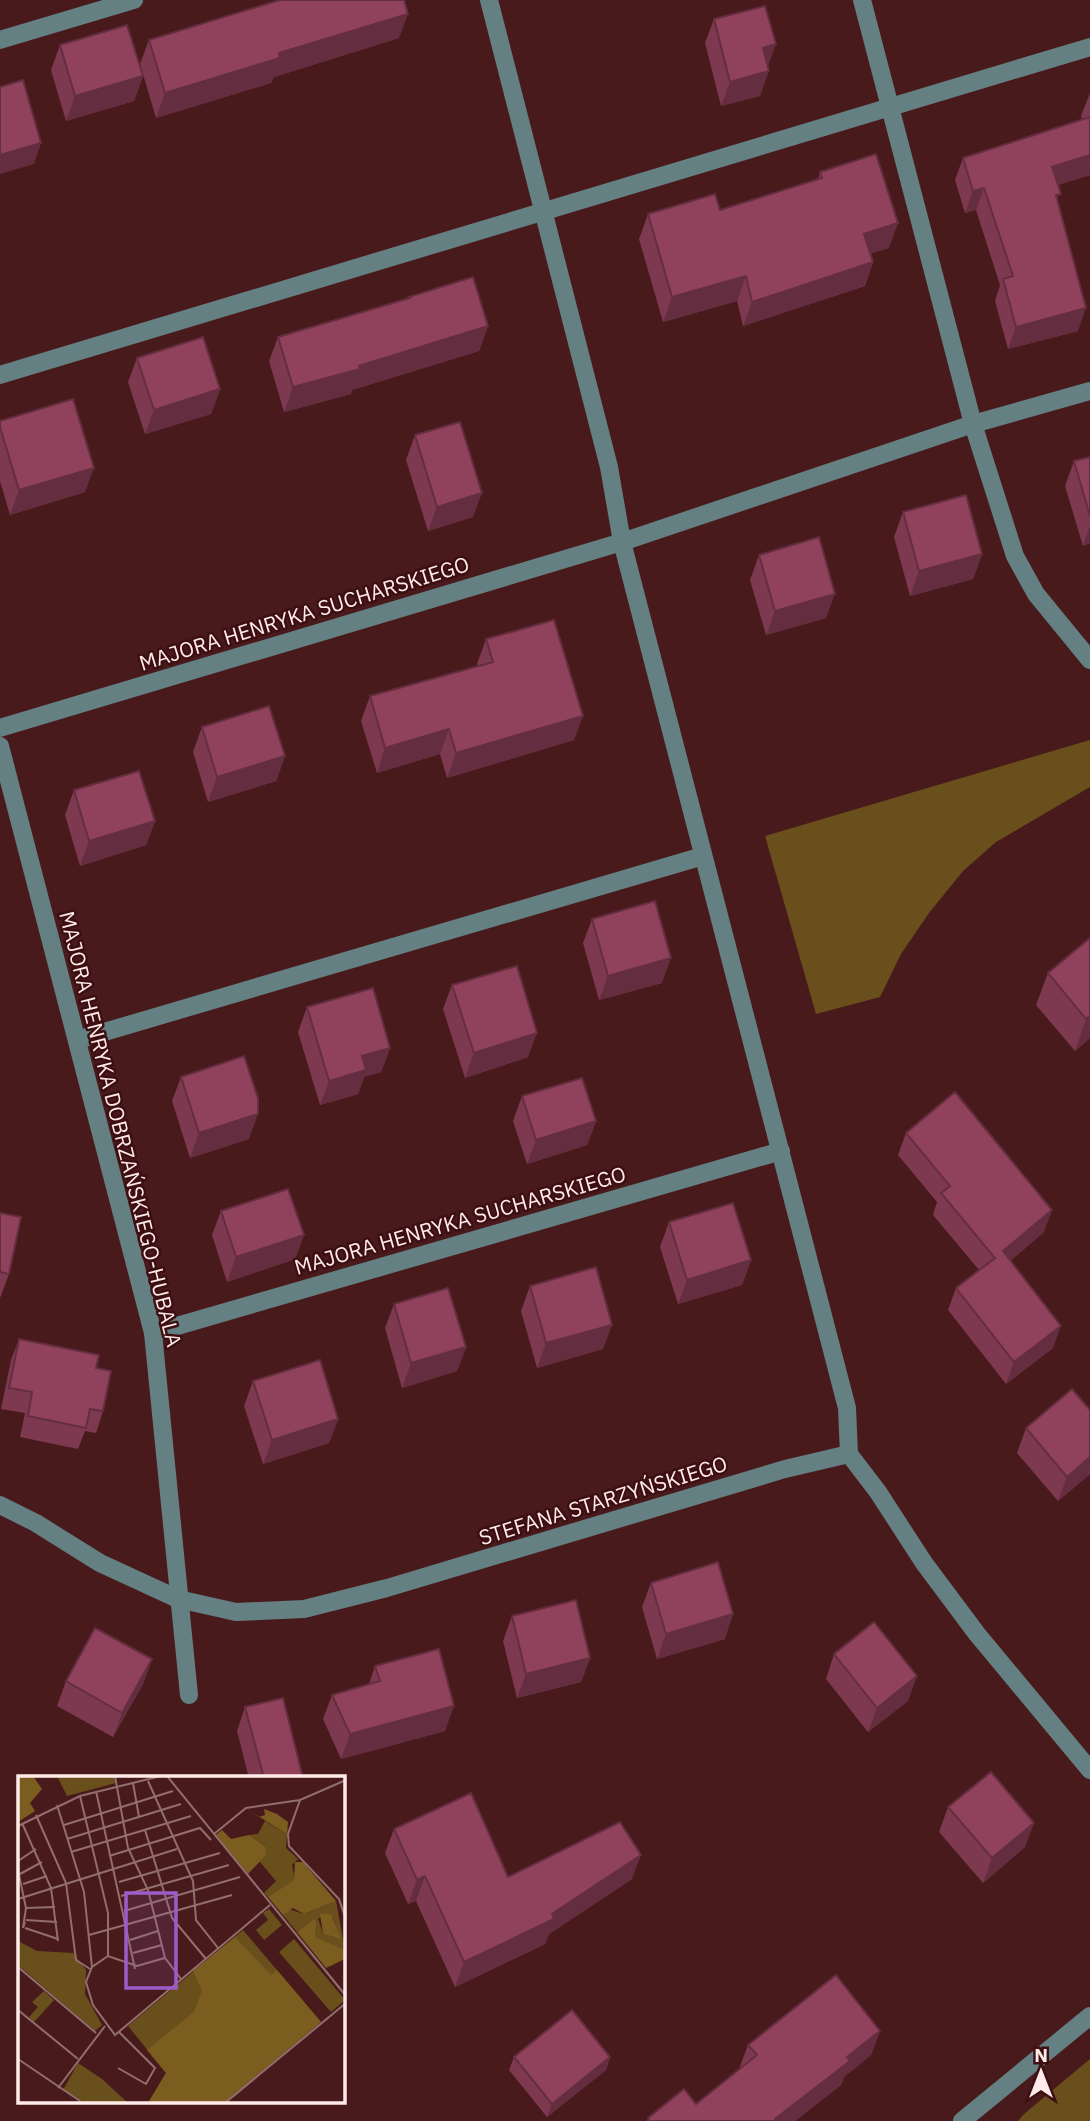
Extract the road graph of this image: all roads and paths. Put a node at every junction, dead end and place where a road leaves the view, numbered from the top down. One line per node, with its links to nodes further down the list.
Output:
1 (134, 0): 4 (street)
2 (489, 0): 7 (street)
3 (862, 0): 6 (street)
4 (0, 40)
5 (1090, 47): 6 (street)
6 (889, 109): 7 (street); 10 (street)
7 (544, 211): 8 (street); 11 (street)
8 (0, 375)
9 (1090, 391): 10 (street, MAJORA HENRYKA SUCHARSKIEGO)
10 (973, 424): 11 (street, MAJORA HENRYKA SUCHARSKIEGO); 12 (street)
11 (622, 542): 13 (street, MAJORA HENRYKA SUCHARSKIEGO); 15 (street)
12 (1090, 660)
13 (0, 728)
14 (0, 746): 16 (street, MAJORA HENRYKA DOBRZAŃSKIEGO-HUBALA)
15 (703, 856): 16 (street); 17 (street)
16 (77, 1040): 18 (street, MAJORA HENRYKA DOBRZAŃSKIEGO-HUBALA)
17 (781, 1152): 18 (street, MAJORA HENRYKA SUCHARSKIEGO); 19 (street)
18 (153, 1333): 21 (street, MAJORA HENRYKA DOBRZAŃSKIEGO-HUBALA)
19 (849, 1454): 21 (street, STEFANA STARZYŃSKIEGO); 23 (street)
20 (0, 1505): 21 (street, STEFANA STARZYŃSKIEGO)
21 (178, 1599): 22 (street, MAJORA HENRYKA DOBRZAŃSKIEGO-HUBALA)
22 (189, 1695)
23 (1090, 1770)
24 (1090, 2016): 25 (street)
25 (962, 2121)

